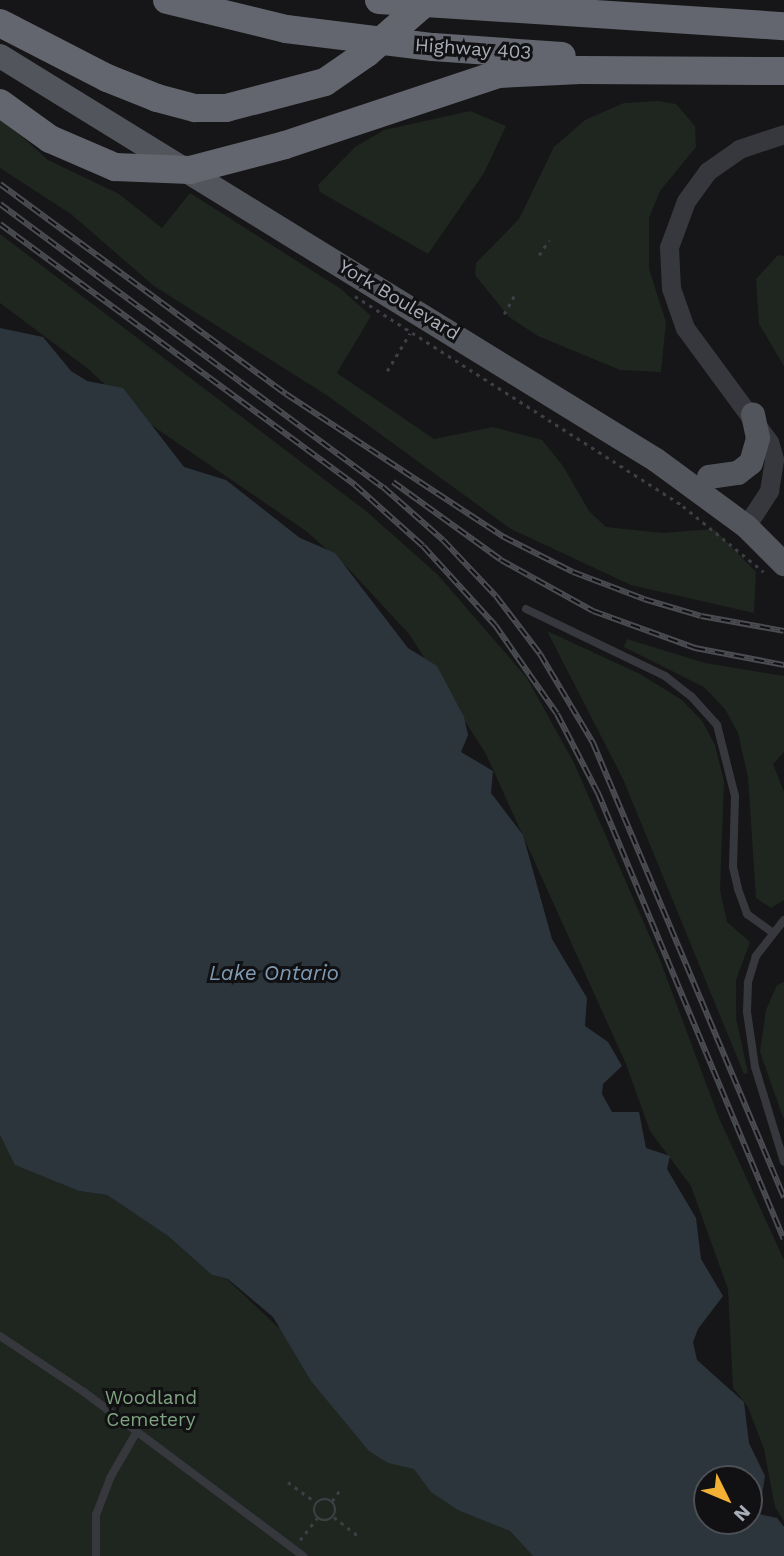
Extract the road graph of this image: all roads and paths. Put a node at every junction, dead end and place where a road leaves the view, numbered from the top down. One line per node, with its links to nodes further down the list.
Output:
1 (167, 0): 8 (highway, Highway 403)
2 (379, 0): 5 (highway)
3 (428, 0): 4 (highway)
4 (0, 23)
5 (784, 26)
6 (0, 44): 11 (main road, York Boulevard)
7 (0, 56): 11 (main road, York Boulevard)
8 (784, 70): 9 (highway)
9 (0, 103)
10 (784, 134): 20 (street)
11 (167, 151): 12 (main road, York Boulevard)
12 (222, 185): 21 (main road, York Boulevard); 22 (main road, York Boulevard)
13 (549, 240): 14 (path)
14 (539, 256)
15 (352, 292): 18 (path)
16 (514, 295): 17 (path)
17 (504, 314)
18 (410, 333): 19 (path); 24 (path)
19 (387, 371)
20 (753, 415): 21 (main road); 22 (street)
21 (709, 477): 22 (main road, York Boulevard)
22 (751, 520): 23 (main road, York Boulevard); 24 (main road, York Boulevard)
23 (784, 543)
24 (776, 569)
25 (526, 609): 27 (lane)
26 (784, 920): 27 (lane)
27 (772, 933): 28 (lane)
28 (784, 1162)
29 (0, 1336): 30 (lane)
30 (137, 1432): 38 (lane); 39 (lane)
31 (288, 1482): 34 (path)
32 (342, 1487): 33 (path)
33 (332, 1501): 34 (path); 35 (path)
34 (316, 1502): 36 (path)
35 (334, 1517): 36 (path); 37 (path)
36 (317, 1518): 38 (path)
37 (358, 1536)
38 (293, 1549): 40 (lane)
39 (96, 1556)
40 (303, 1556)

